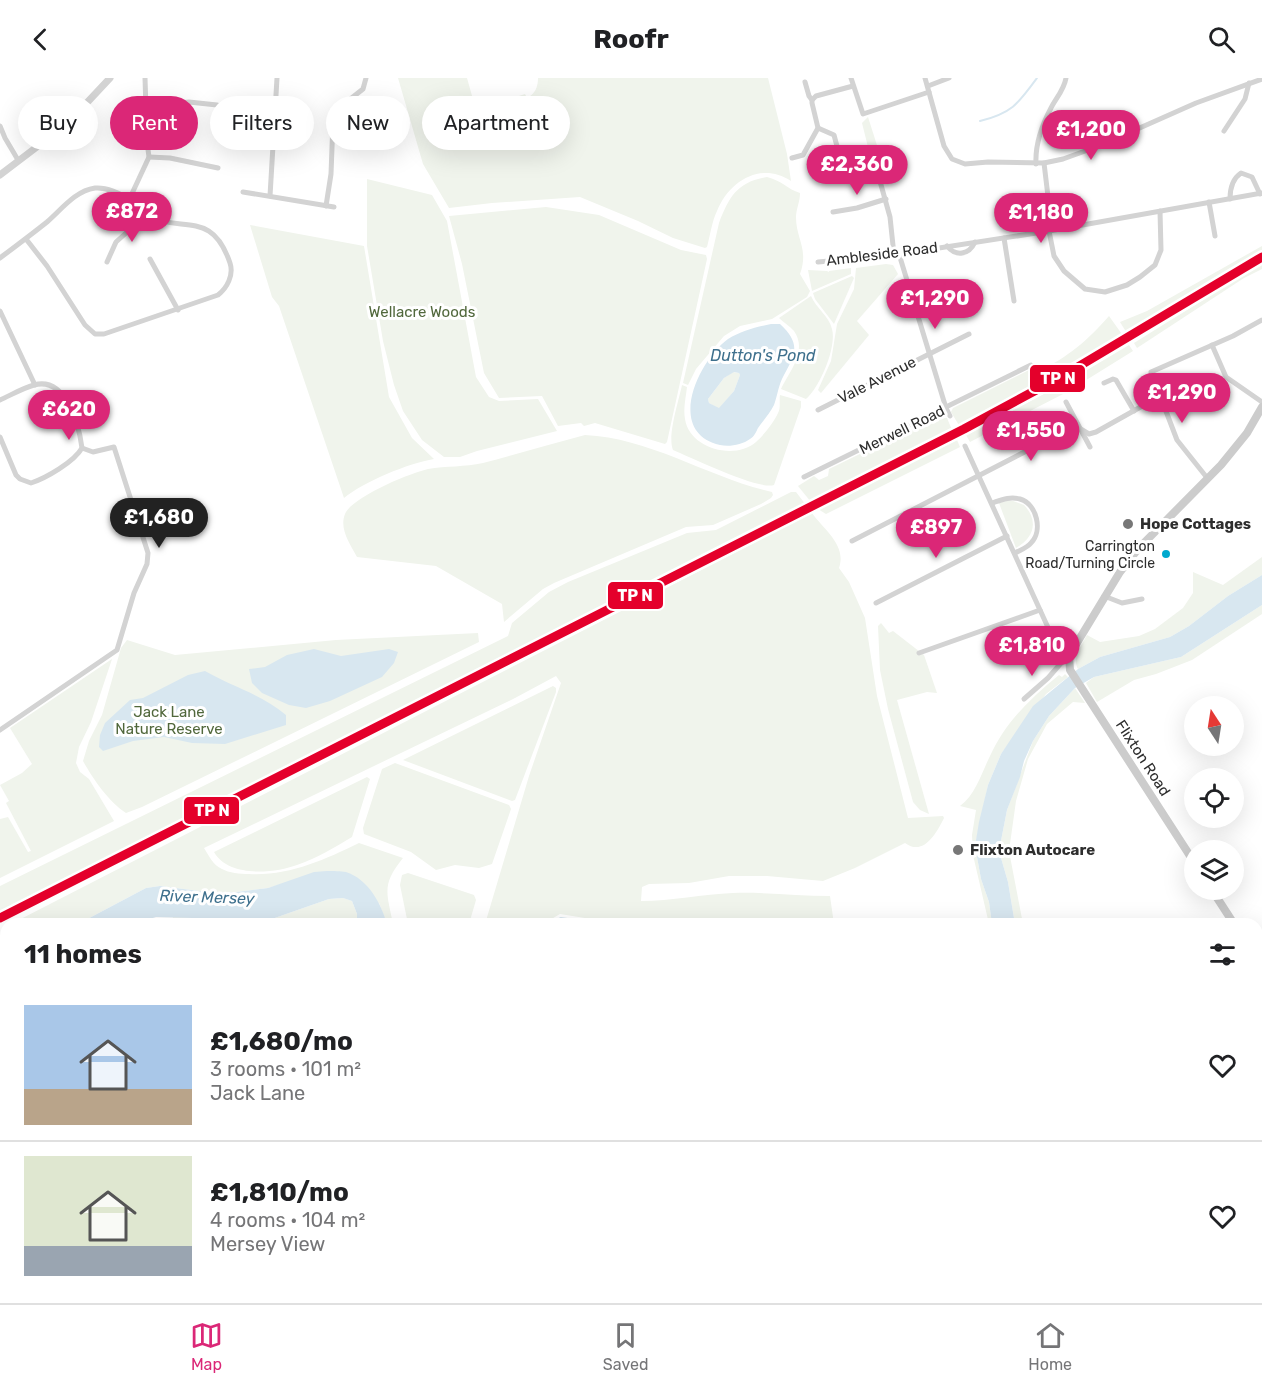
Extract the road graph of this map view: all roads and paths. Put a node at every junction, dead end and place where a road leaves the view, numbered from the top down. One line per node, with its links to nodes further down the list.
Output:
1 (110, 78): 24 (street)
2 (145, 78): 15 (street)
3 (277, 78): 32 (street)
4 (366, 78): 37 (street)
5 (851, 78): 12 (street)
6 (925, 78): 13 (street)
7 (949, 78): 13 (street)
8 (1066, 78): 26 (street)
9 (1262, 79): 11 (street)
10 (805, 82): 16 (street)
11 (1249, 83): 19 (street); 25 (street)
12 (854, 86): 14 (street); 16 (street)
13 (927, 86): 14 (street)
14 (929, 92): 26 (street)
15 (146, 96)
16 (812, 100): 18 (street)
17 (0, 126): 24 (street)
18 (818, 128): 21 (street); 23 (street)
19 (1224, 131)
20 (148, 150): 22 (street)
21 (837, 150)
22 (149, 157): 28 (street); 35 (street)
23 (792, 158)
24 (18, 160): 29 (street)
25 (1044, 163): 26 (street); 44 (street)
26 (1036, 164)
27 (876, 167): 33 (street)
28 (218, 168)
29 (0, 175)
30 (243, 192): 32 (street)
31 (1261, 194): 34 (street, Ambleside Road); 34 (street, Ambleside Road)
32 (270, 196): 37 (street)
33 (886, 199): 39 (street); 50 (street)
34 (1230, 199): 36 (street, Ambleside Road)
35 (129, 200): 42 (street); 47 (street)
36 (1209, 202): 40 (street, Ambleside Road); 45 (street)
37 (326, 206): 38 (street)
38 (334, 207)
39 (840, 211): 41 (street); 43 (street)
40 (1160, 211): 44 (street, Ambleside Road); 44 (street)
41 (833, 212)
42 (145, 216): 51 (street); 56 (street)
43 (842, 219)
44 (1050, 231): 46 (street, Ambleside Road)
45 (1215, 236)
46 (1004, 238): 48 (street, Ambleside Road); 55 (street)
47 (26, 239): 52 (street); 56 (street)
48 (975, 242): 49 (street, Ambleside Road); 49 (street, Ambleside Road)
49 (947, 246): 50 (street, Ambleside Road)
50 (897, 254): 53 (street, Ambleside Road); 61 (street)
51 (107, 257)
52 (0, 258)
53 (818, 262)
54 (150, 264): 56 (street)
55 (1014, 301)
56 (178, 310)
57 (0, 311): 64 (street)
58 (1262, 320): 60 (street)
59 (969, 334): 61 (street, Vale Avenue)
60 (1212, 345): 65 (street); 68 (street)
61 (930, 354): 70 (street); 71 (street, Vale Avenue)
62 (1031, 365): 70 (street, Merwell Road)
63 (1104, 383): 72 (street)
64 (34, 385): 66 (street); 78 (street)
65 (1160, 398): 72 (street); 81 (street)
66 (0, 400)
67 (1066, 402): 74 (street)
68 (1262, 402)
69 (1262, 407): 81 (main road)
70 (946, 408): 73 (street); 80 (street, Merwell Road)
71 (818, 410)
72 (1134, 411): 74 (street)
73 (950, 416)
74 (1079, 428): 77 (street); 79 (street)
75 (0, 437): 78 (street)
76 (965, 446): 79 (street)
77 (1090, 447)
78 (82, 448): 94 (street)
79 (980, 476): 82 (street); 84 (street)
80 (804, 477)
81 (1208, 479): 86 (main road)
82 (992, 503): 83 (street); 85 (street)
83 (1007, 536): 85 (street); 88 (street)
84 (852, 541)
85 (1015, 553): 89 (street)
86 (1104, 596): 87 (street); 90 (main road)
87 (1142, 599)
88 (876, 603)
89 (1041, 610): 90 (street); 91 (street)
90 (1074, 646): 92 (main road)
91 (919, 653)
92 (1069, 660): 93 (street); 95 (main road, Flixton Road)
93 (1024, 699)
94 (0, 730)
95 (1184, 847)
96 (1218, 900): 97 (main road)
97 (1230, 918)

